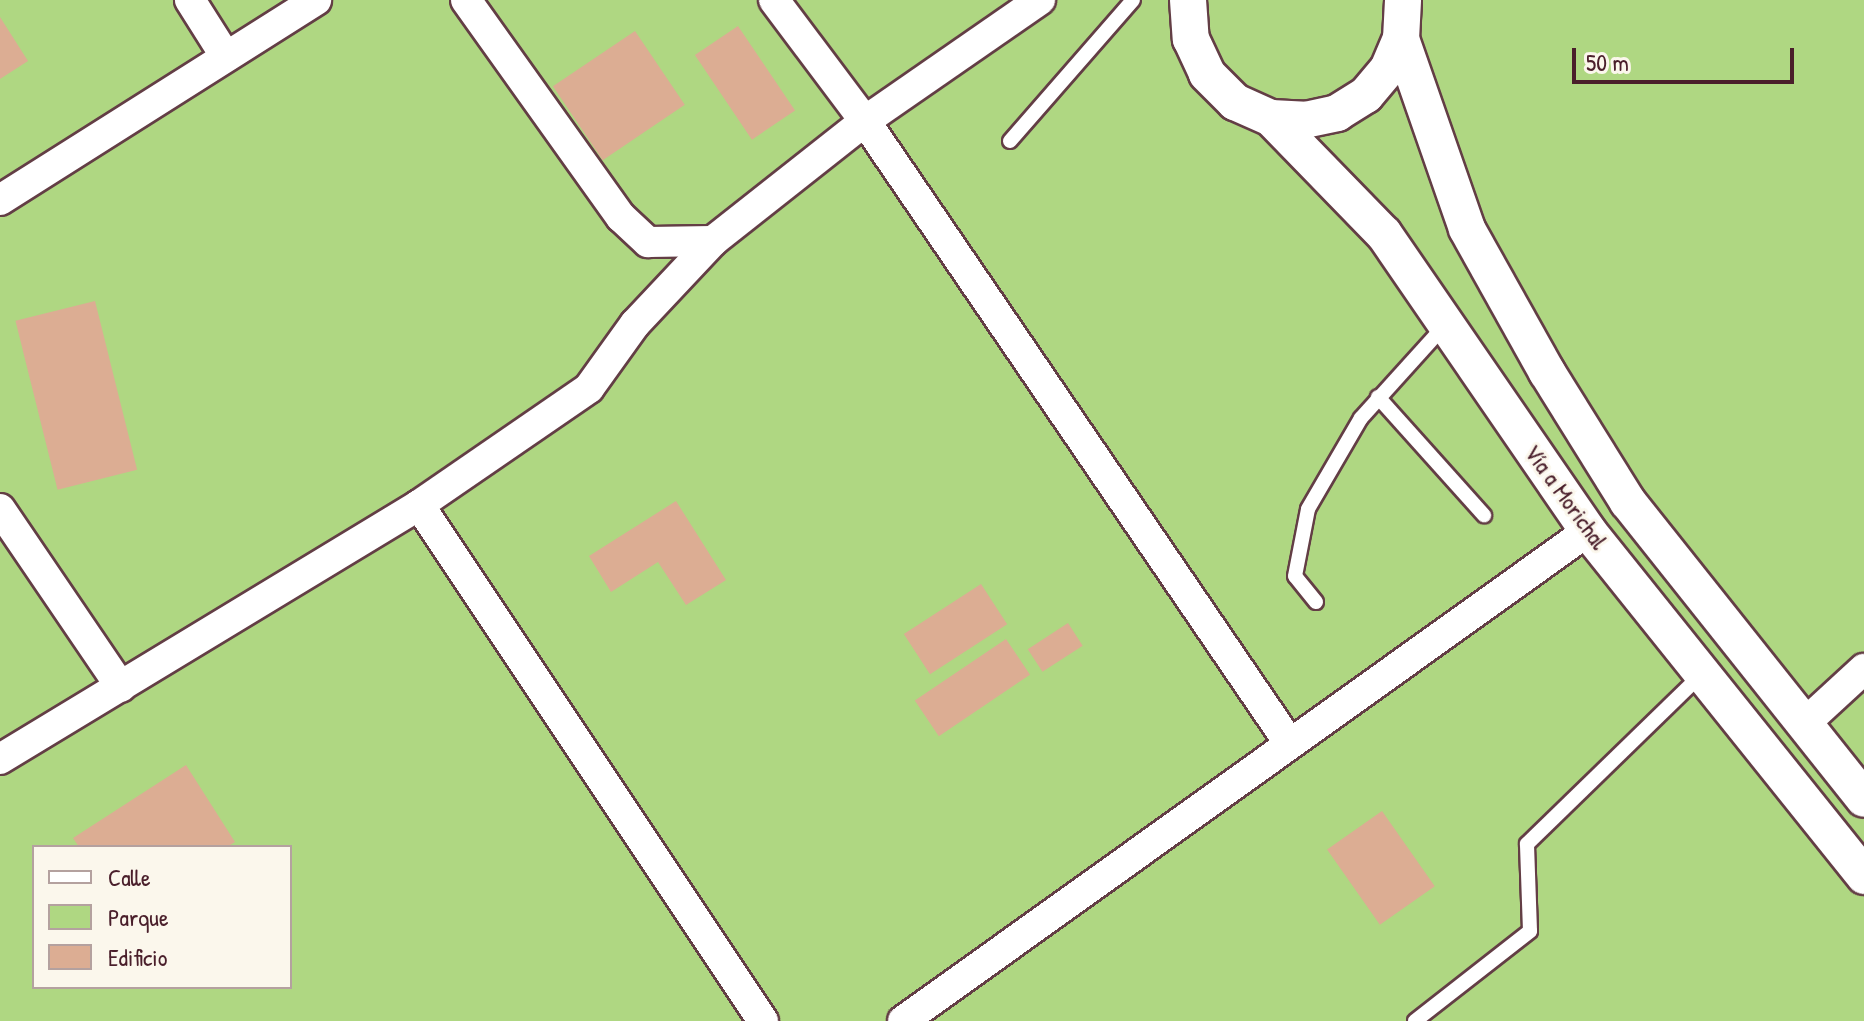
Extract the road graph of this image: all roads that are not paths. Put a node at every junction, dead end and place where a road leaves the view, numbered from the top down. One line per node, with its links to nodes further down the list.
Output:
1 (190, 0): 10 (street)
2 (316, 0): 10 (street)
3 (466, 0): 15 (street)
4 (774, 0): 12 (street)
5 (1040, 0): 12 (street)
6 (1133, 0): 13 (lane)
7 (1188, 0): 11 (street)
8 (1403, 0): 9 (street)
9 (1401, 39): 11 (street); 26 (street, Vía a Morichal)
10 (226, 57): 14 (street)
11 (1271, 118): 16 (street, Vía a Morichal)
12 (865, 121): 15 (street); 27 (street)
13 (1010, 141)
14 (0, 200)
15 (713, 241): 18 (street)
16 (1446, 323): 17 (lane); 21 (street, Vía a Morichal)
17 (1378, 397): 20 (lane); 22 (lane)
18 (419, 505): 25 (street); 31 (street)
19 (0, 509): 25 (street)
20 (1484, 515)
21 (1588, 531): 24 (street, Vía a Morichal); 27 (street)
22 (1316, 602)
23 (1864, 669): 26 (street)
24 (1702, 675): 30 (street, Vía a Morichal); 33 (lane)
25 (121, 687): 28 (street)
26 (1803, 725): 29 (street, Vía a Morichal)
27 (1288, 741): 32 (street)
28 (0, 759)
29 (1864, 799)
30 (1864, 876)
31 (763, 1021)
32 (903, 1021)
33 (1415, 1021)

